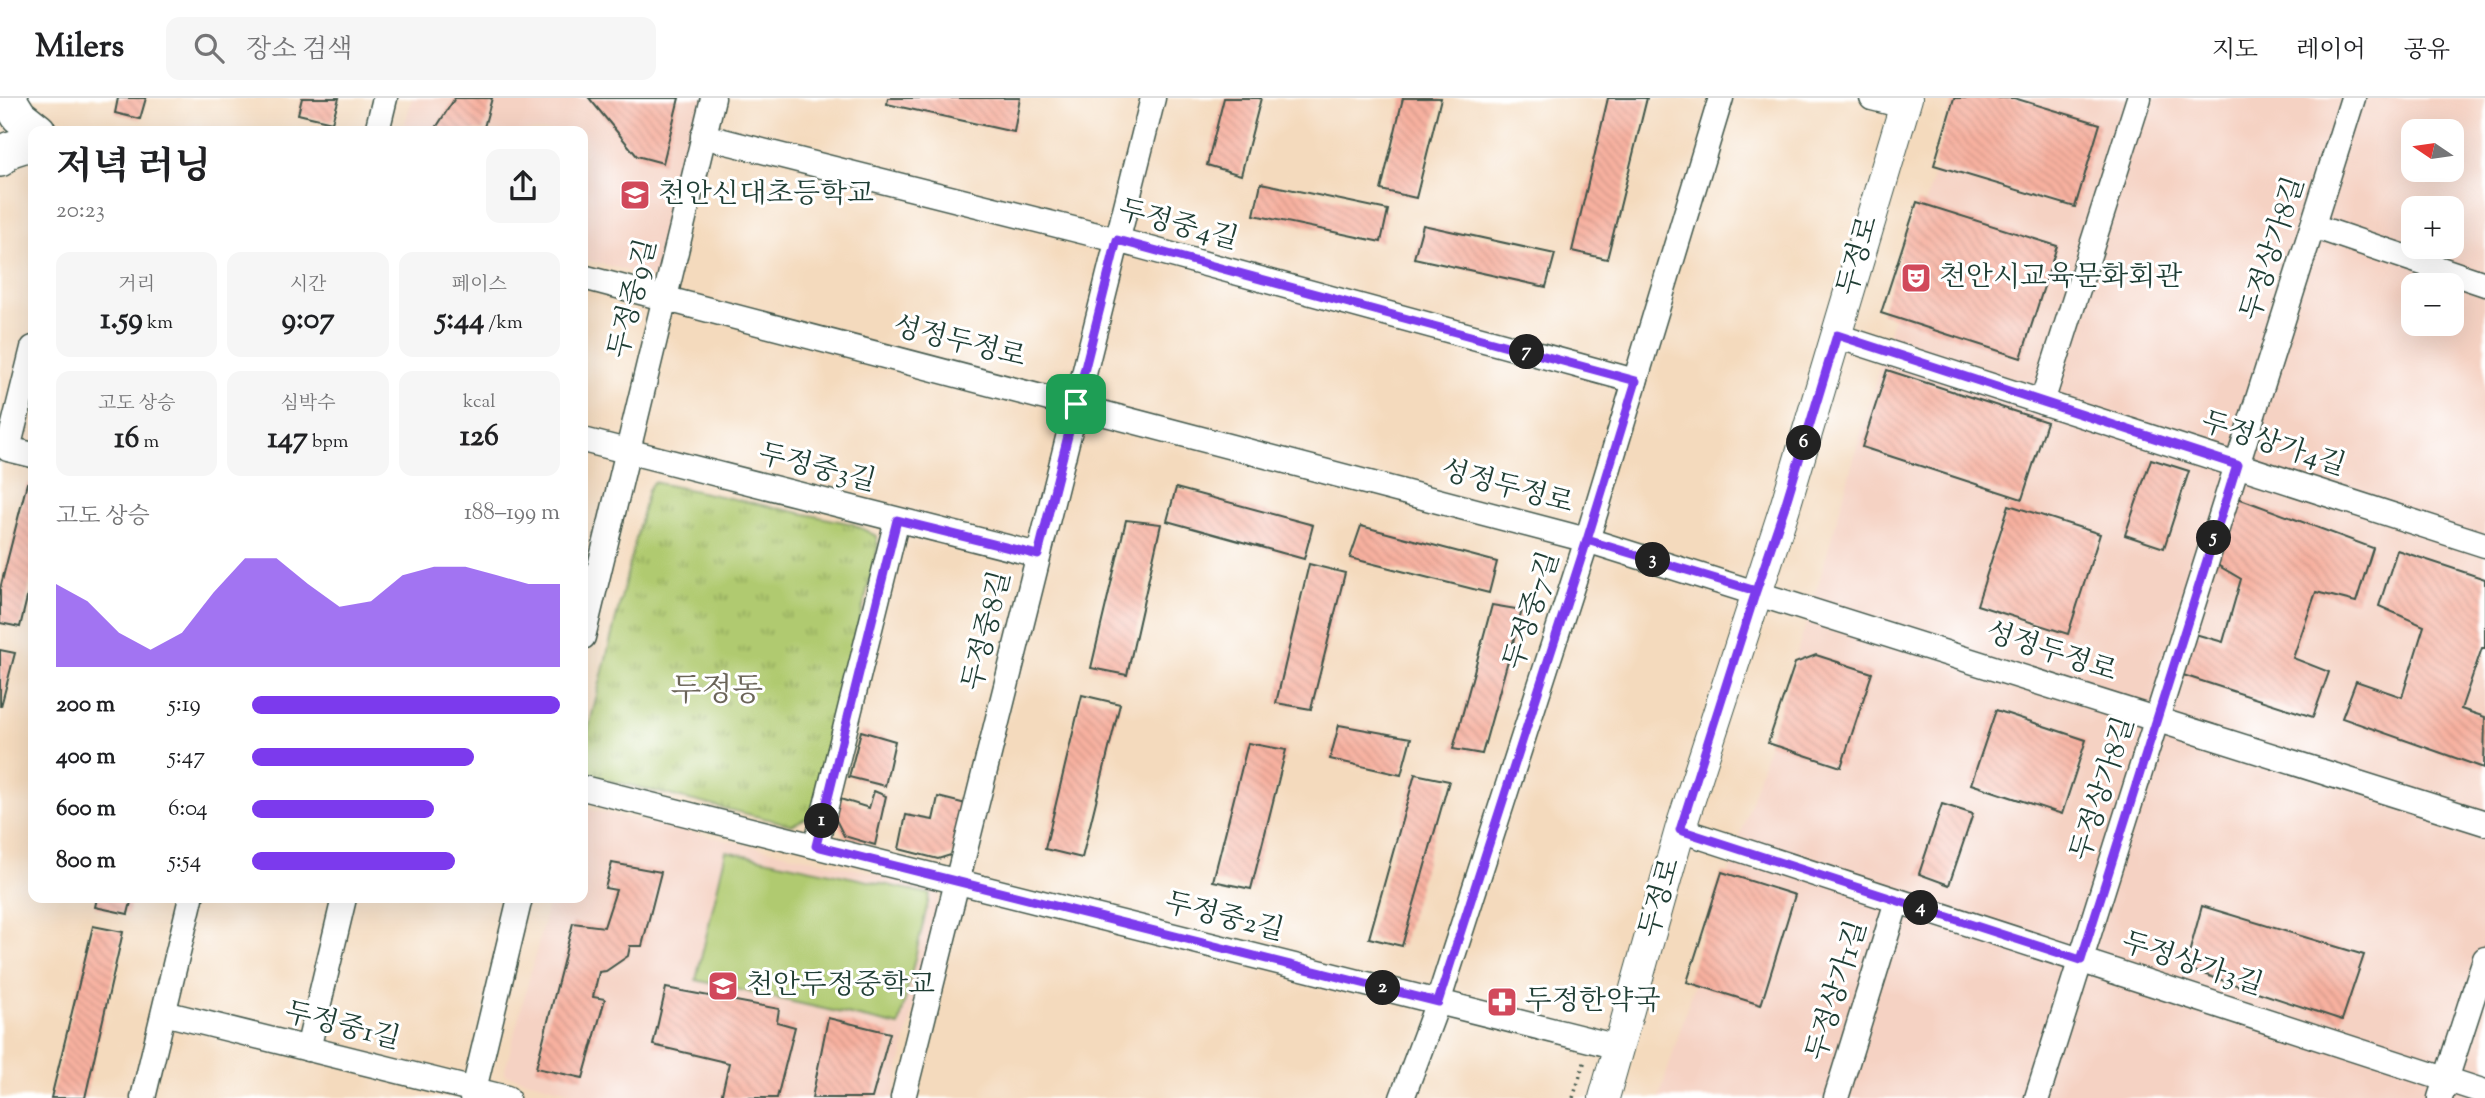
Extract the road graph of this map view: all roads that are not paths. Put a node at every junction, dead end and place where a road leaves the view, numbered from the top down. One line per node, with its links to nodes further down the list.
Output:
1 (8, 98): 10 (main road)
2 (385, 98): 11 (street)
3 (713, 98): 12 (street, 두정중9길)
4 (1153, 98): 16 (street, 두정중8길)
5 (1721, 98): 22 (street, 두정중7길)
6 (1872, 98): 9 (street)
7 (2139, 98): 23 (street)
8 (2353, 98): 15 (street, 두정상가8길)
9 (1906, 102): 20 (street, 두정로)
10 (32, 126)
11 (378, 126)
12 (704, 136): 16 (street, 두정중4길); 19 (street, 두정중9길)
13 (28, 144): 14 (main road)
14 (0, 159)
15 (2313, 226): 18 (street); 28 (street, 두정상가8길)
16 (1117, 240): 22 (street, 두정중4길); 24 (street, 두정중8길)
17 (588, 277): 19 (street, 성정두정로)
18 (2485, 284)
19 (664, 299): 24 (street, 성정두정로); 26 (street, 두정중9길)
20 (1837, 335): 23 (street, 두정상가4길); 33 (street, 두정로)
21 (28, 368): 27 (street)
22 (1636, 381): 30 (street, 두정중7길)
23 (2042, 402): 28 (street, 두정상가4길)
24 (1076, 404): 30 (street, 성정두정로); 32 (street, 두정중8길)
25 (588, 441): 26 (street, 두정중3길)
26 (628, 452): 29 (street, 두정중3길); 34 (street, 두정중9길)
27 (28, 454)
28 (2237, 465): 31 (street, 두정상가4길); 35 (street, 두정상가8길)
29 (897, 520): 32 (street, 두정중3길); 39 (street)
30 (1587, 540): 33 (street, 성정두정로); 47 (street, 두정중7길)
31 (2485, 545)
32 (1038, 555): 40 (street, 두정중8길)
33 (1756, 591): 35 (street, 성정두정로); 38 (street, 두정로)
34 (588, 616)
35 (2157, 719): 37 (street, 성정두정로); 46 (street, 두정상가8길)
36 (588, 789): 39 (street, 두정중2길)
37 (2485, 823)
38 (1680, 830): 41 (street, 두정상가3길); 49 (street, 두정로)
39 (816, 846): 40 (street, 두정중2길)
40 (956, 881): 47 (street, 두정중2길); 56 (street, 두정중8길)
41 (1897, 901): 46 (street, 두정상가3길); 59 (street, 두정상가1길)
42 (190, 903): 48 (street)
43 (343, 903): 50 (street)
44 (519, 903): 53 (street)
45 (2485, 959): 51 (street)
46 (2081, 960): 51 (street, 두정상가3길); 60 (street, 두정상가8길)
47 (1438, 1002): 49 (street, 두정중2길); 57 (street, 두정중7길)
48 (164, 1013): 50 (street, 두정중1길); 54 (street)
49 (1605, 1044): 58 (street, 두정로)
50 (308, 1049): 53 (street, 두정중1길)
51 (2443, 1089): 52 (street, 두정상가3길)
52 (2485, 1092)
53 (473, 1094): 55 (street, 두정중1길)
54 (143, 1098)
55 (507, 1098)
56 (903, 1098)
57 (1402, 1098)
58 (1604, 1098)
59 (1836, 1098)
60 (2037, 1098)

